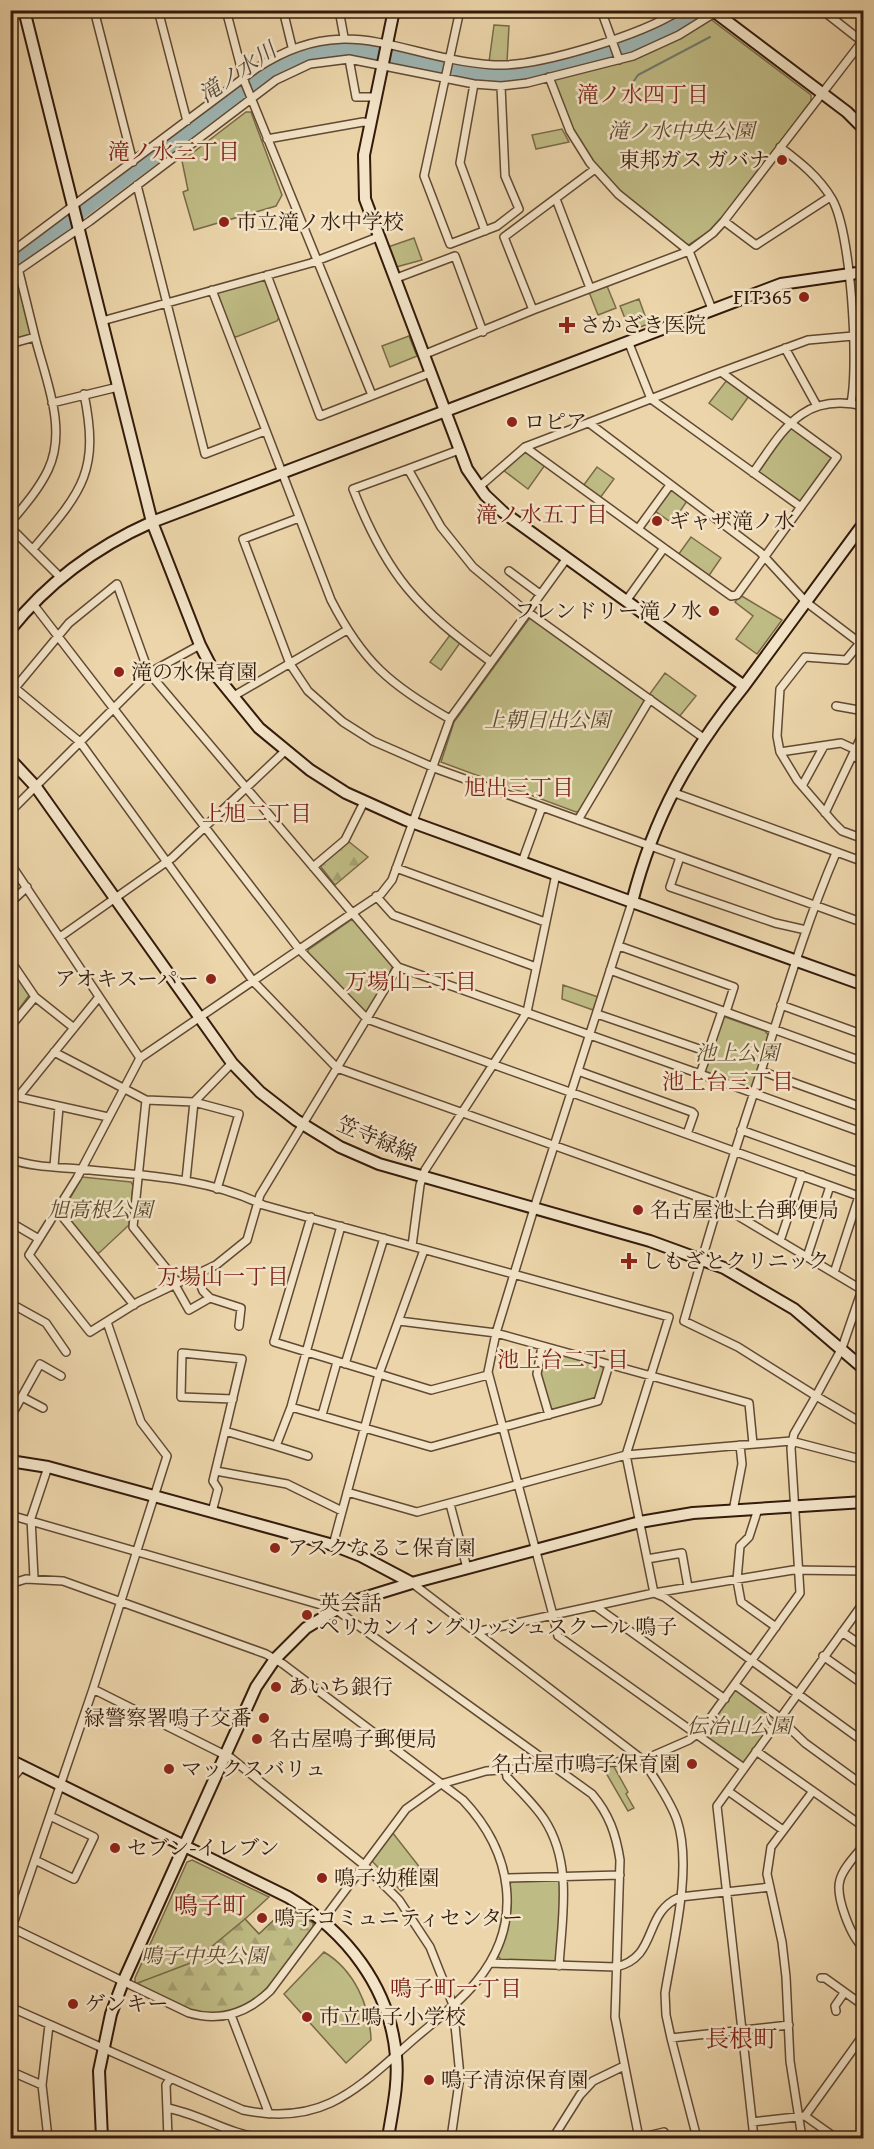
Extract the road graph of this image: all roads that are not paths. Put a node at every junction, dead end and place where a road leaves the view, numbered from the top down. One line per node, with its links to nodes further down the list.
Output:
1 (24, 10): 36 (street)
2 (94, 10): 31 (street)
3 (158, 10): 26 (street)
4 (226, 10): 23 (street)
5 (283, 10): 15 (street)
6 (339, 10): 13 (street)
7 (394, 10): 17 (street)
8 (460, 10): 19 (street)
9 (601, 10): 16 (street)
10 (680, 10): 16 (street)
11 (822, 10): 14 (street)
12 (715, 11): 16 (street); 24 (street)
13 (344, 37): 15 (street); 17 (street)
14 (863, 41): 24 (street)
15 (292, 47): 23 (street)
16 (616, 50): 19 (street); 20 (street)
17 (385, 54): 18 (street); 19 (street); 19 (street); 25 (street)
18 (349, 59): 23 (street); 25 (street)
19 (448, 67): 21 (street); 40 (street)
20 (549, 78): 22 (street); 32 (street)
21 (474, 84): 22 (street); 40 (street)
22 (501, 86): 40 (street)
23 (247, 88): 26 (street); 29 (street); 33 (street)
24 (821, 94): 28 (street); 30 (street)
25 (376, 98): 27 (street)
26 (187, 121): 31 (street)
27 (371, 123): 29 (street); 41 (street)
28 (864, 129)
29 (267, 139): 44 (street)
30 (780, 147): 34 (street); 37 (street)
31 (133, 162): 36 (street)
32 (595, 169): 35 (street); 42 (street)
33 (137, 184): 38 (street); 53 (street)
34 (830, 197): 37 (street); 47 (street)
35 (556, 199): 51 (street); 55 (street)
36 (73, 209): 38 (street); 43 (street)
37 (724, 221): 42 (street)
38 (79, 227): 45 (street); 56 (street)
39 (10, 230): 43 (street)
40 (485, 231)
41 (378, 237): 44 (street); 50 (street)
42 (688, 251): 51 (street); 54 (street)
43 (13, 252)
44 (317, 261): 48 (street); 68 (street)
45 (19, 272): 49 (street); 59 (street)
46 (864, 272): 47 (street)
47 (847, 273): 54 (street); 58 (street)
48 (267, 275): 52 (street); 68 (street)
49 (10, 276)
50 (394, 279): 57 (street); 63 (street)
51 (590, 288): 55 (street)
52 (212, 290): 53 (street); 77 (street)
53 (167, 303): 56 (street); 77 (street)
54 (712, 309): 60 (street)
55 (533, 310): 57 (street)
56 (102, 321): 66 (street)
57 (483, 332): 63 (street)
58 (853, 336): 62 (street); 71 (street)
59 (35, 337): 61 (street); 70 (street)
60 (628, 341): 69 (street); 74 (street)
61 (10, 344)
62 (785, 348): 64 (street); 72 (street)
63 (423, 355): 65 (street)
64 (721, 372): 69 (street); 75 (street)
65 (430, 373): 68 (street); 74 (street)
66 (118, 387): 67 (street); 87 (street)
67 (84, 394): 70 (street); 92 (street)
68 (372, 395)
69 (651, 399): 76 (street); 81 (street)
70 (52, 403): 89 (street)
71 (852, 403): 72 (street); 73 (street)
72 (818, 406): 75 (street)
73 (864, 406)
74 (444, 411): 79 (street); 82 (street)
75 (789, 422): 81 (street); 85 (street)
76 (589, 423): 78 (street); 83 (street)
77 (265, 430): 82 (street)
78 (525, 447): 84 (street); 90 (street)
79 (459, 450): 80 (street); 84 (street)
80 (408, 469): 101 (street); 107 (street)
81 (753, 472): 85 (street)
82 (282, 473): 86 (street); 87 (street)
83 (670, 485): 90 (street); 93 (street)
84 (479, 487): 94 (street)
85 (801, 507): 93 (street)
86 (299, 518): 103 (street); 108 (street)
87 (152, 522): 96 (street); 106 (street)
88 (864, 523): 99 (street)
89 (10, 525): 92 (street)
90 (638, 529): 91 (street)
91 (664, 548): 93 (street); 98 (street)
92 (33, 549): 96 (street)
93 (765, 556): 99 (street)
94 (567, 558): 97 (street); 98 (street)
95 (509, 571): 97 (street)
96 (60, 577): 100 (street)
97 (540, 594): 101 (street)
98 (626, 601): 110 (street)
99 (806, 602): 105 (street); 110 (street)
100 (33, 604): 102 (street); 104 (street)
101 (528, 611): 107 (street); 112 (street)
102 (10, 630)
103 (346, 630): 108 (street); 116 (street)
104 (58, 635): 109 (street); 114 (street); 119 (street)
105 (862, 642): 122 (street)
106 (200, 645): 109 (street); 111 (street)
107 (491, 662): 116 (street)
108 (290, 664): 111 (street); 126 (street)
109 (149, 672): 114 (street); 129 (street)
110 (744, 686): 118 (street)
111 (232, 697): 121 (street)
112 (650, 699): 118 (street); 135 (street)
113 (836, 706): 115 (street)
114 (114, 708): 119 (street); 137 (street)
115 (864, 711)
116 (450, 719): 126 (street)
117 (864, 731): 123 (street)
118 (705, 739): 130 (street)
119 (80, 742): 128 (street); 143 (street)
120 (824, 746): 122 (street); 123 (street); 127 (street)
121 (285, 751): 129 (street); 131 (street)
122 (780, 752): 127 (street)
123 (854, 753): 125 (street); 134 (street)
124 (10, 759): 128 (street, 笠寺緑線)
125 (864, 761)
126 (433, 767): 132 (street); 136 (street)
127 (802, 786): 134 (street)
128 (36, 787): 133 (street); 152 (street, 笠寺緑線)
129 (246, 787): 137 (street); 147 (street)
130 (671, 792): 140 (street); 141 (street)
131 (364, 802): 136 (street); 147 (street)
132 (542, 807): 135 (street); 144 (street)
133 (10, 812)
134 (825, 813): 138 (street)
135 (579, 820): 140 (street)
136 (413, 823): 144 (street); 148 (street)
137 (205, 826): 143 (street); 162 (street)
138 (864, 839)
139 (864, 845): 145 (street)
140 (650, 846): 142 (street); 153 (street)
141 (836, 853): 145 (street); 155 (street)
142 (680, 857): 155 (street); 159 (street)
143 (167, 862): 152 (street); 168 (street)
144 (522, 862): 149 (street)
145 (861, 862)
146 (10, 863): 150 (street)
147 (313, 867): 156 (street)
148 (396, 868): 151 (street); 157 (street)
149 (556, 874): 153 (street); 157 (street)
150 (27, 887): 154 (street); 160 (street)
151 (376, 896): 156 (street); 166 (street)
152 (115, 899): 160 (street); 176 (street, 笠寺緑線)
153 (632, 902): 161 (street); 164 (street)
154 (10, 903)
155 (814, 906): 158 (street); 159 (street)
156 (353, 913): 162 (street); 165 (street)
157 (545, 922): 166 (street)
158 (864, 923)
159 (806, 930): 164 (street)
160 (60, 938): 171 (street)
161 (619, 946): 167 (street); 173 (street)
162 (299, 949): 168 (street); 177 (street)
163 (10, 960): 170 (street)
164 (796, 960): 169 (street); 172 (street)
165 (398, 967): 174 (street); 177 (street)
166 (536, 967): 174 (street)
167 (610, 970): 173 (street); 175 (street)
168 (253, 981): 176 (street); 189 (street)
169 (864, 985)
170 (35, 997): 178 (street); 179 (street)
171 (99, 997): 179 (street); 185 (street)
172 (781, 1005): 180 (street); 182 (street)
173 (724, 1011): 180 (street); 184 (street)
174 (527, 1012): 181 (street); 188 (street)
175 (597, 1014): 181 (street); 184 (street)
176 (198, 1018): 185 (street); 187 (street, 笠寺緑線)
177 (367, 1019): 188 (street); 189 (street)
178 (11, 1025)
179 (74, 1028): 183 (street)
180 (774, 1029): 186 (street); 191 (street)
181 (590, 1035): 190 (street); 192 (street)
182 (864, 1035)
183 (54, 1052): 193 (street); 197 (street)
184 (708, 1052): 192 (street)
185 (140, 1058): 193 (street)
186 (864, 1062)
187 (232, 1063): 199 (street); 204 (street, 笠寺緑線)
188 (493, 1065): 195 (street); 202 (street)
189 (338, 1068): 202 (street); 204 (street)
190 (578, 1071): 195 (street); 207 (street)
191 (761, 1071): 196 (street); 201 (street)
192 (700, 1074): 196 (street)
193 (123, 1089): 198 (street); 203 (street)
194 (10, 1091): 197 (street)
195 (571, 1093): 207 (street); 208 (street)
196 (753, 1093): 205 (street); 206 (street)
197 (18, 1097): 200 (street)
198 (146, 1100): 199 (street); 215 (street)
199 (194, 1102): 217 (street); 219 (street)
200 (60, 1107): 203 (street); 211 (street)
201 (864, 1108)
202 (462, 1113): 208 (street); 216 (street)
203 (108, 1117): 212 (street)
204 (303, 1125): 216 (street, 笠寺緑線); 221 (street)
205 (741, 1130): 209 (street); 213 (street)
206 (864, 1133)
207 (687, 1134): 209 (street)
208 (554, 1146): 222 (street); 223 (street)
209 (734, 1151): 214 (street); 222 (street)
210 (10, 1158): 211 (street)
211 (54, 1166): 212 (street)
212 (80, 1169): 215 (street); 224 (street)
213 (864, 1174)
214 (802, 1175): 218 (street); 230 (street)
215 (138, 1176): 217 (street); 238 (street)
216 (421, 1178): 223 (street, 笠寺緑線); 231 (street)
217 (186, 1180): 219 (street)
218 (830, 1186): 220 (street); 234 (street)
219 (218, 1189): 221 (street)
220 (861, 1197): 235 (street)
221 (257, 1202): 225 (street); 236 (street)
222 (718, 1204): 230 (street); 233 (street)
223 (534, 1209): 233 (street, 笠寺緑線); 237 (street)
224 (57, 1210): 229 (street); 242 (street)
225 (311, 1217): 227 (street); 252 (street)
226 (10, 1222): 229 (street)
227 (342, 1226): 228 (street); 252 (street)
228 (384, 1238): 231 (street); 254 (street)
229 (39, 1239): 246 (street)
230 (780, 1241): 234 (street)
231 (412, 1246): 232 (street)
232 (424, 1250): 237 (street); 244 (street)
233 (701, 1257): 245 (street); 250 (street, 笠寺緑線)
234 (807, 1257): 235 (street)
235 (834, 1273): 239 (street)
236 (196, 1274): 238 (street); 240 (street)
237 (514, 1274): 243 (street); 248 (street)
238 (177, 1284): 240 (street); 242 (street)
239 (863, 1288): 250 (street)
240 (210, 1298): 247 (street)
241 (10, 1303): 251 (street)
242 (134, 1305): 246 (street)
243 (669, 1317): 245 (street); 260 (street)
244 (399, 1321): 248 (street); 257 (street)
245 (684, 1321): 261 (street)
246 (107, 1322): 285 (street)
247 (239, 1326)
248 (496, 1334): 249 (street); 258 (street)
249 (542, 1346): 255 (street); 267 (street)
250 (842, 1348): 256 (street, 笠寺緑線); 261 (street)
251 (66, 1352)
252 (306, 1352): 253 (street); 264 (street)
253 (337, 1362): 254 (street); 266 (street)
254 (345, 1364): 257 (street)
255 (609, 1365): 260 (street); 267 (street)
256 (864, 1369)
257 (379, 1374): 258 (street); 270 (street)
258 (488, 1375): 271 (street)
259 (61, 1376): 262 (street)
260 (651, 1376): 274 (street); 277 (street)
261 (816, 1396): 269 (street); 273 (street)
262 (22, 1397): 265 (street); 268 (street)
263 (233, 1399): 263 (street); 272 (street)
264 (291, 1407): 266 (street); 276 (street)
265 (43, 1408)
266 (322, 1415): 270 (street)
267 (549, 1415): 271 (street)
268 (10, 1418)
269 (864, 1424)
270 (364, 1427): 271 (street); 284 (street)
271 (502, 1427): 283 (street)
272 (225, 1431): 276 (street); 282 (street)
273 (791, 1441): 274 (street); 279 (street); 288 (street)
274 (753, 1444): 275 (street)
275 (740, 1445): 277 (street); 290 (street)
276 (276, 1446): 278 (street)
277 (626, 1455): 283 (street); 295 (street)
278 (308, 1456)
279 (864, 1460)
280 (10, 1461): 281 (street)
281 (48, 1467): 285 (street); 294 (street)
282 (216, 1471): 291 (street); 292 (street)
283 (518, 1485): 287 (street); 298 (street)
284 (348, 1492): 287 (street); 292 (street)
285 (154, 1497): 291 (street); 297 (street)
286 (864, 1503): 288 (street)
287 (450, 1504): 300 (street)
288 (795, 1507): 289 (street); 301 (street)
289 (758, 1509): 290 (street); 304 (street)
290 (733, 1510): 295 (street)
291 (212, 1512): 296 (street)
292 (342, 1512): 296 (street)
293 (10, 1515): 294 (street)
294 (31, 1518): 297 (street); 303 (street)
295 (640, 1522): 298 (street); 299 (street)
296 (333, 1545): 305 (street)
297 (138, 1549): 309 (street); 312 (street)
298 (535, 1550): 300 (street); 313 (street)
299 (647, 1559): 307 (street); 308 (street)
300 (467, 1568): 305 (street)
301 (799, 1569): 302 (street); 304 (street); 314 (street)
302 (864, 1571)
303 (34, 1578): 306 (street); 309 (street)
304 (737, 1580): 307 (street); 314 (street)
305 (411, 1583): 312 (street); 315 (street)
306 (10, 1584)
307 (688, 1587): 308 (street)
308 (654, 1593): 311 (street); 320 (street)
309 (120, 1602): 319 (street); 323 (street)
310 (863, 1605): 316 (street)
311 (596, 1606): 313 (street); 325 (street)
312 (335, 1609): 319 (street); 333 (street)
313 (553, 1615): 315 (street); 327 (street)
314 (776, 1628): 320 (street)
315 (476, 1632): 331 (street)
316 (842, 1632): 317 (street); 318 (street)
317 (864, 1647)
318 (824, 1656): 322 (street); 324 (street)
319 (275, 1659): 330 (street); 338 (street)
320 (752, 1661): 321 (street); 324 (street)
321 (735, 1685): 325 (street); 326 (street)
322 (864, 1685)
323 (93, 1689): 330 (street); 340 (street)
324 (797, 1694): 326 (street); 328 (street)
325 (725, 1699): 327 (street)
326 (779, 1719): 329 (street); 339 (street)
327 (697, 1736): 331 (street); 335 (street)
328 (864, 1742)
329 (756, 1751): 335 (street); 342 (street)
330 (225, 1755): 347 (street); 349 (street)
331 (643, 1760): 333 (street); 355 (street)
332 (10, 1761): 334 (street)
333 (557, 1766): 336 (street); 350 (street)
334 (22, 1767): 337 (street); 340 (street)
335 (744, 1768): 341 (street)
336 (507, 1770): 338 (street); 351 (street)
337 (10, 1781)
338 (441, 1784): 349 (street); 352 (street)
339 (864, 1786)
340 (60, 1787): 343 (street); 347 (street)
341 (728, 1791): 345 (street); 354 (street)
342 (813, 1791): 344 (street); 345 (street)
343 (50, 1816): 348 (street); 348 (street)
344 (864, 1827)
345 (783, 1830): 353 (street)
346 (864, 1845): 358 (street)
347 (184, 1846): 356 (street); 363 (street)
348 (35, 1860): 357 (street)
349 (363, 1865): 356 (street); 365 (street)
350 (620, 1875): 351 (street); 361 (street)
351 (564, 1876): 352 (street); 360 (street)
352 (506, 1878): 359 (street)
353 (770, 1887): 354 (street); 371 (street)
354 (726, 1892): 355 (street); 372 (street)
355 (680, 1897): 361 (street); 374 (street)
356 (323, 1919): 369 (street); 376 (street)
357 (11, 1930): 363 (street)
358 (864, 1948)
359 (490, 1963): 360 (street); 365 (street)
360 (559, 1966): 361 (street)
361 (616, 1967): 377 (street)
362 (821, 1978): 364 (street)
363 (123, 1982): 369 (street); 375 (street)
364 (844, 1993): 366 (street); 368 (street)
365 (453, 2005): 376 (street); 392 (street)
366 (864, 2006)
367 (10, 2007): 370 (street)
368 (836, 2011)
369 (231, 2015): 382 (street)
370 (49, 2025): 375 (street); 380 (street)
371 (789, 2025): 372 (street); 383 (street)
372 (742, 2030): 374 (street); 384 (street)
373 (864, 2034): 383 (street)
374 (671, 2038): 394 (street)
375 (102, 2048): 379 (street); 388 (street)
376 (396, 2055): 382 (street); 391 (street)
377 (624, 2066): 386 (street); 393 (street)
378 (10, 2071): 380 (street)
379 (170, 2079): 381 (street); 382 (street)
380 (42, 2085): 387 (street)
381 (167, 2108): 389 (street); 390 (street)
382 (268, 2114)
383 (802, 2116): 384 (street); 396 (street); 397 (street)
384 (752, 2122): 395 (street)
385 (664, 2132): 386 (street)
386 (639, 2138)
387 (48, 2139)
388 (102, 2139)
389 (168, 2139)
390 (262, 2139)
391 (388, 2139)
392 (451, 2139)
393 (553, 2139)
394 (697, 2139)
395 (754, 2139)
396 (802, 2139)
397 (836, 2139)

